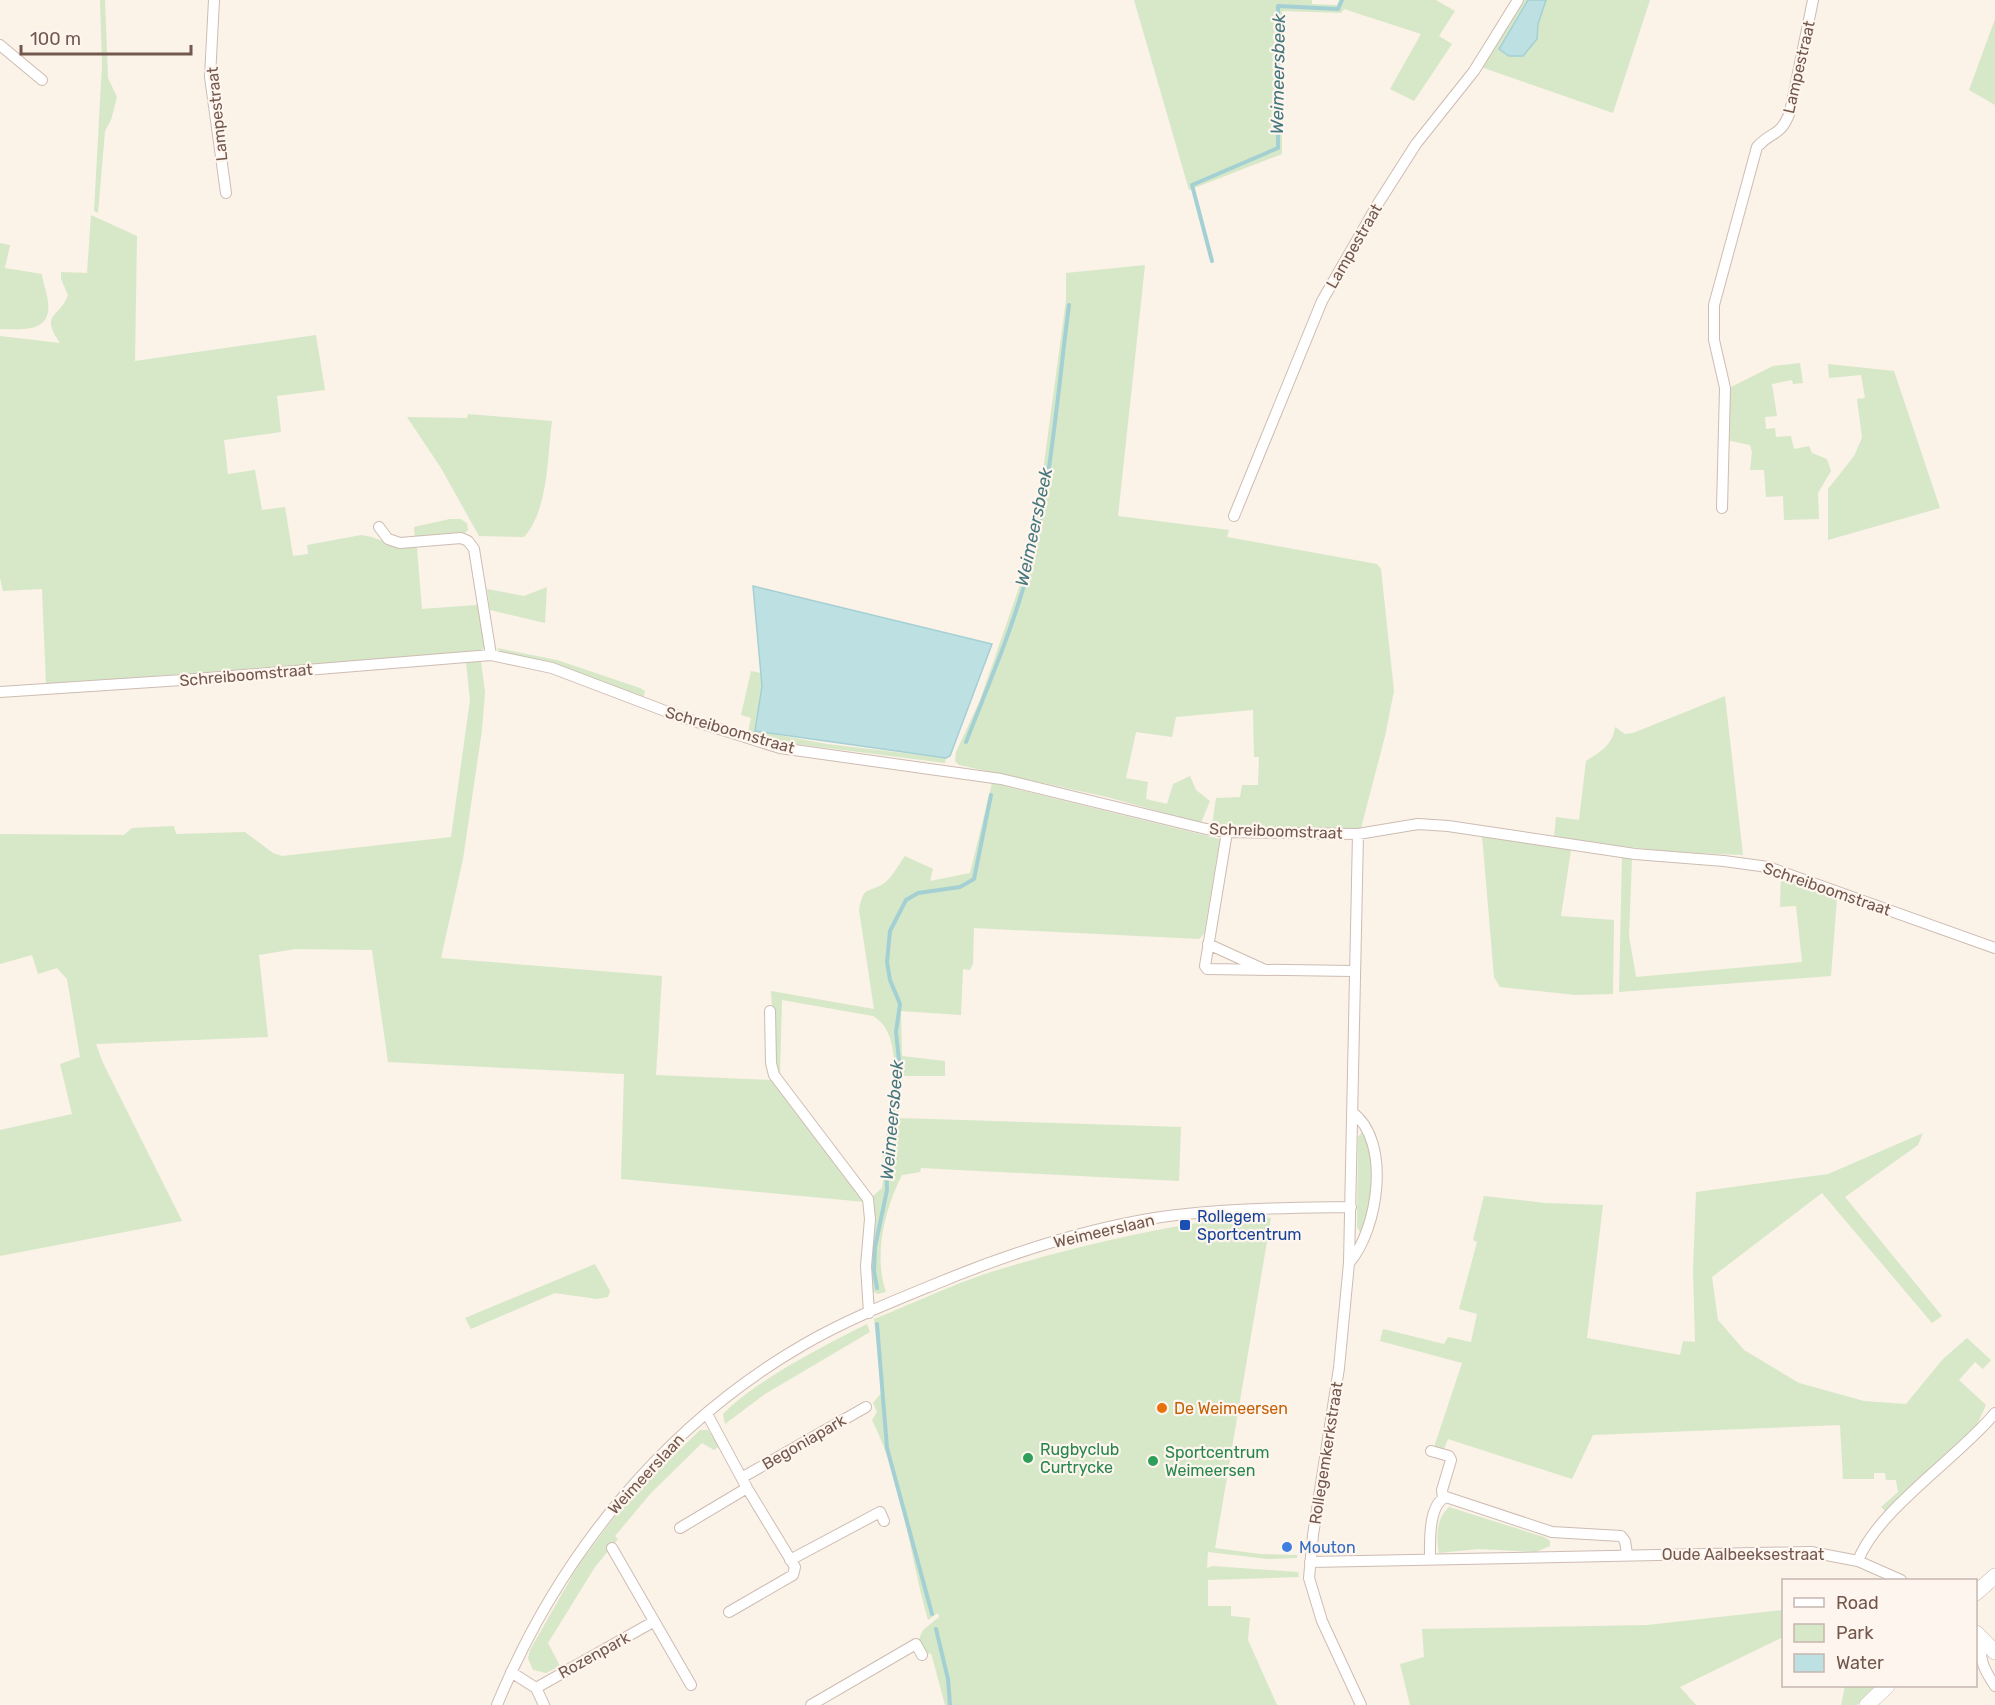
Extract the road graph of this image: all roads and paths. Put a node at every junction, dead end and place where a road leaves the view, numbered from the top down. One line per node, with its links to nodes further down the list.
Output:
1 (214, 0): 6 (street, Lampestraat)
2 (1518, 0): 8 (street, Lampestraat)
3 (1813, 0): 7 (street, Lampestraat)
4 (0, 45): 5 (street)
5 (42, 80)
6 (226, 193)
7 (1722, 508)
8 (1234, 516)
9 (379, 527): 10 (street)
10 (491, 655): 11 (street, Schreiboomstraat); 12 (street, Schreiboomstraat)
11 (0, 692)
12 (1227, 832): 13 (street, Schreiboomstraat); 14 (street)
13 (1358, 834): 15 (street, Schreiboomstraat); 17 (street, Rollegemkerkstraat)
14 (1208, 944): 16 (street); 16 (street)
15 (1995, 948)
16 (1266, 970): 17 (street)
17 (1353, 971): 19 (street, Rollegemkerkstraat)
18 (770, 1011): 22 (street)
19 (1352, 1112): 20 (street, Rollegemkerkstraat); 21 (street, Rollegemkerkstraat)
20 (1351, 1207): 21 (street, Rollegemkerkstraat); 22 (street, Weimeerslaan)
21 (1349, 1263): 39 (street, Rollegemkerkstraat)
22 (869, 1313): 25 (street, Weimeerslaan)
23 (866, 1407): 27 (street, Begoniapark)
24 (1995, 1413): 38 (street)
25 (707, 1414): 27 (street, Begoniapark); 48 (street, Weimeerslaan)
26 (1431, 1451): 29 (street)
27 (743, 1477): 28 (street, Begoniapark)
28 (747, 1488): 31 (street); 37 (street, Begoniapark)
29 (1443, 1498): 32 (street); 36 (street)
30 (884, 1521): 37 (street)
31 (680, 1528)
32 (1570, 1536): 34 (street); 35 (street)
33 (612, 1548): 44 (street)
34 (1627, 1554): 35 (street, Oude Aalbeeksestraat); 38 (street, Oude Aalbeeksestraat)
35 (1570, 1556): 36 (street, Oude Aalbeeksestraat)
36 (1430, 1559): 39 (street, Oude Aalbeeksestraat)
37 (790, 1560): 43 (street)
38 (1858, 1560): 41 (street, Oude Aalbeeksestraat)
39 (1310, 1562): 57 (street, Rollegemkerkstraat)
40 (1995, 1576): 42 (street)
41 (1897, 1579)
42 (1977, 1592)
43 (729, 1612)
44 (653, 1622): 49 (street); 52 (street, Rozenpark)
45 (1979, 1637): 46 (street); 50 (street)
46 (1995, 1652)
47 (922, 1655): 53 (street)
48 (511, 1672): 52 (street); 54 (street, Weimeerslaan)
49 (692, 1685)
50 (1995, 1686)
51 (1886, 1687): 58 (street)
52 (536, 1688): 55 (street)
53 (827, 1701): 56 (street)
54 (497, 1705)
55 (544, 1705)
56 (811, 1705)
57 (1361, 1705)
58 (1867, 1705)

